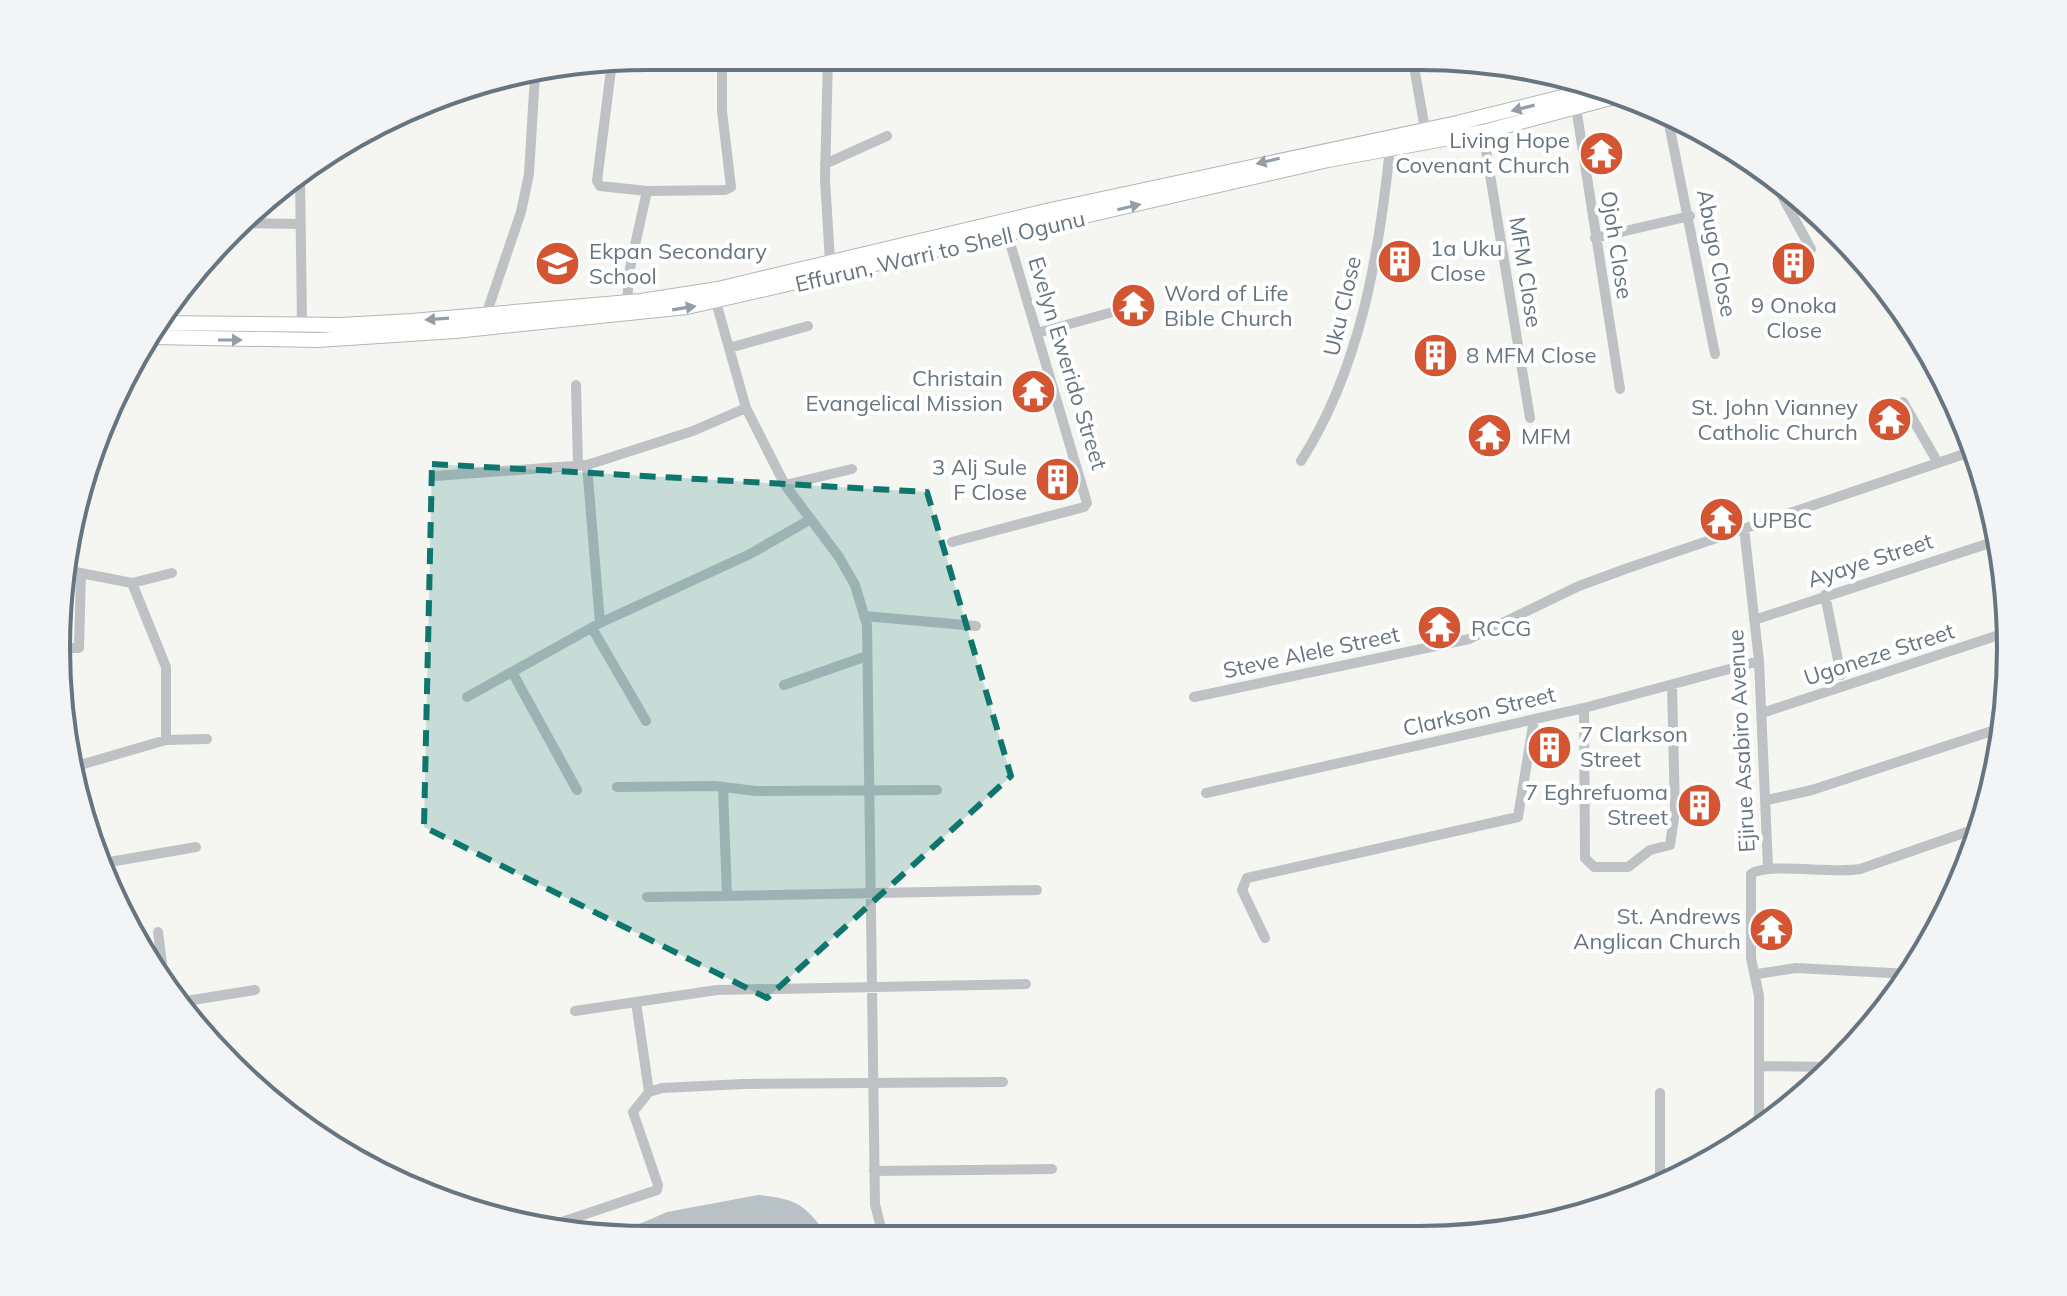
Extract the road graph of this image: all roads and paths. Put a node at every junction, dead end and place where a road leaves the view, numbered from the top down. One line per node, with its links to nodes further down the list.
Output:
1 (722, 70): 16 (street)
2 (828, 70): 14 (street)
3 (1415, 70): 10 (street)
4 (611, 71): 16 (street)
5 (535, 81): 30 (street)
6 (1578, 93): 10 (main road, Effurun, Warri to Shell Ogunu, one-way to 10)
7 (1602, 100): 8 (main road, Effurun, Warri to Shell Ogunu)
8 (1576, 107): 11 (main road, Effurun, Warri to Shell Ogunu); 24 (street, Ojoh Close)
9 (1670, 128): 19 (street, Abugo Close)
10 (1425, 129): 18 (main road, Effurun, Warri to Shell Ogunu, one-way to 18)
11 (1483, 132): 13 (main road, Effurun, Warri to Shell Ogunu); 42 (street, MFM Close)
12 (887, 136): 14 (street)
13 (1390, 148): 22 (main road, Effurun, Warri to Shell Ogunu, one-way to 13); 44 (street, Uku Close)
14 (825, 164): 26 (street)
15 (297, 188): 21 (street)
16 (647, 191): 27 (street)
17 (1784, 200): 25 (street)
18 (1046, 211): 22 (main road); 26 (main road, Effurun, Warri to Shell Ogunu)
19 (1690, 216): 24 (street); 37 (street, Abugo Close)
20 (256, 223): 21 (street)
21 (299, 224): 32 (street)
22 (1050, 226): 23 (main road, Effurun, Warri to Shell Ogunu)
23 (1008, 236): 28 (main road, Effurun, Warri to Shell Ogunu); 34 (street, Evelyn Ewerido Street)
24 (1595, 238): 39 (street, Ojoh Close)
25 (1811, 249)
26 (830, 262): 27 (main road, Effurun, Warri to Shell Ogunu)
27 (627, 301): 30 (main road, Effurun, Warri to Shell Ogunu)
28 (716, 302): 35 (main road, Effurun, Warri to Shell Ogunu, one-way to 28); 36 (street)
29 (1120, 310): 34 (street)
30 (486, 315): 32 (main road, Effurun, Warri to Shell Ogunu, one-way to 32)
31 (170, 323): 32 (main road, Effurun, Warri to Shell Ogunu)
32 (302, 325)
33 (808, 326): 36 (street)
34 (1037, 333): 52 (street, Evelyn Ewerido Street)
35 (161, 337)
36 (729, 348): 41 (street)
37 (1715, 354)
38 (576, 385): 46 (street)
39 (1620, 389)
40 (1903, 402): 45 (street)
41 (746, 408): 46 (street); 49 (street)
42 (1530, 418)
43 (1963, 454): 45 (street, Steve Alele Street)
44 (1301, 461)
45 (1938, 463): 51 (street, Steve Alele Street)
46 (582, 465): 48 (street); 61 (street)
47 (852, 469): 49 (street)
48 (435, 476)
49 (785, 485): 50 (street)
50 (811, 519): 59 (street); 61 (street)
51 (1744, 528): 60 (street, Ejirue Asabiro Avenue); 72 (street, Steve Alele Street)
52 (952, 542)
53 (1987, 544): 58 (street, Ayaye Street)
54 (75, 572): 55 (street)
55 (81, 573): 57 (street); 64 (street)
56 (172, 573): 57 (street)
57 (132, 583): 79 (street)
58 (1825, 595): 60 (street, Ayaye Street); 68 (street)
59 (864, 616): 62 (street); 65 (street)
60 (1754, 620): 66 (street, Ejirue Asabiro Avenue)
61 (596, 626): 67 (street); 76 (street)
62 (976, 626)
63 (1997, 636): 74 (street, Ugoneze Street)
64 (70, 648)
65 (867, 656): 69 (street); 84 (street)
66 (1759, 661): 70 (street, Clarkson Street); 74 (street, Ejirue Asabiro Avenue)
67 (512, 672): 71 (street); 83 (street)
68 (1841, 675)
69 (784, 685)
70 (1672, 686): 73 (street, Clarkson Street); 73 (street)
71 (467, 697)
72 (1194, 697)
73 (1584, 708): 75 (street, Clarkson Street)
74 (1762, 713): 87 (street, Ejirue Asabiro Avenue)
75 (1534, 719): 86 (street, Clarkson Street); 97 (street)
76 (646, 721)
77 (1991, 731): 87 (street)
78 (207, 739): 79 (street)
79 (166, 740): 80 (street)
80 (82, 764)
81 (617, 787): 82 (street)
82 (723, 789): 84 (street); 94 (street)
83 (577, 790)
84 (869, 790): 85 (street); 93 (street)
85 (937, 790)
86 (1206, 793)
87 (1767, 800): 91 (street, Ejirue Asabiro Avenue)
88 (1967, 832): 91 (street)
89 (196, 847): 90 (street)
90 (111, 862)
91 (1768, 867): 100 (street, Ejirue Asabiro Avenue)
92 (1037, 890): 93 (street)
93 (870, 895): 94 (street); 102 (street)
94 (727, 896): 95 (street)
95 (647, 897)
96 (158, 932): 98 (street)
97 (1265, 938)
98 (162, 960)
99 (1897, 973): 100 (street)
100 (1757, 974): 107 (street, Ejirue Asabiro Avenue)
101 (1026, 984): 102 (street)
102 (871, 989): 105 (street); 110 (street)
103 (255, 990): 104 (street)
104 (189, 1000)
105 (636, 1002): 106 (street); 111 (street)
106 (575, 1011)
107 (1760, 1066): 108 (street); 113 (street, Ejirue Asabiro Avenue)
108 (1817, 1067)
109 (1003, 1082): 110 (street)
110 (872, 1084): 111 (street); 115 (street)
111 (649, 1092): 117 (street)
112 (1660, 1093): 116 (street)
113 (1759, 1115)
114 (1052, 1169): 115 (street)
115 (874, 1171): 118 (street)
116 (1661, 1172)
117 (567, 1220)
118 (880, 1226)

